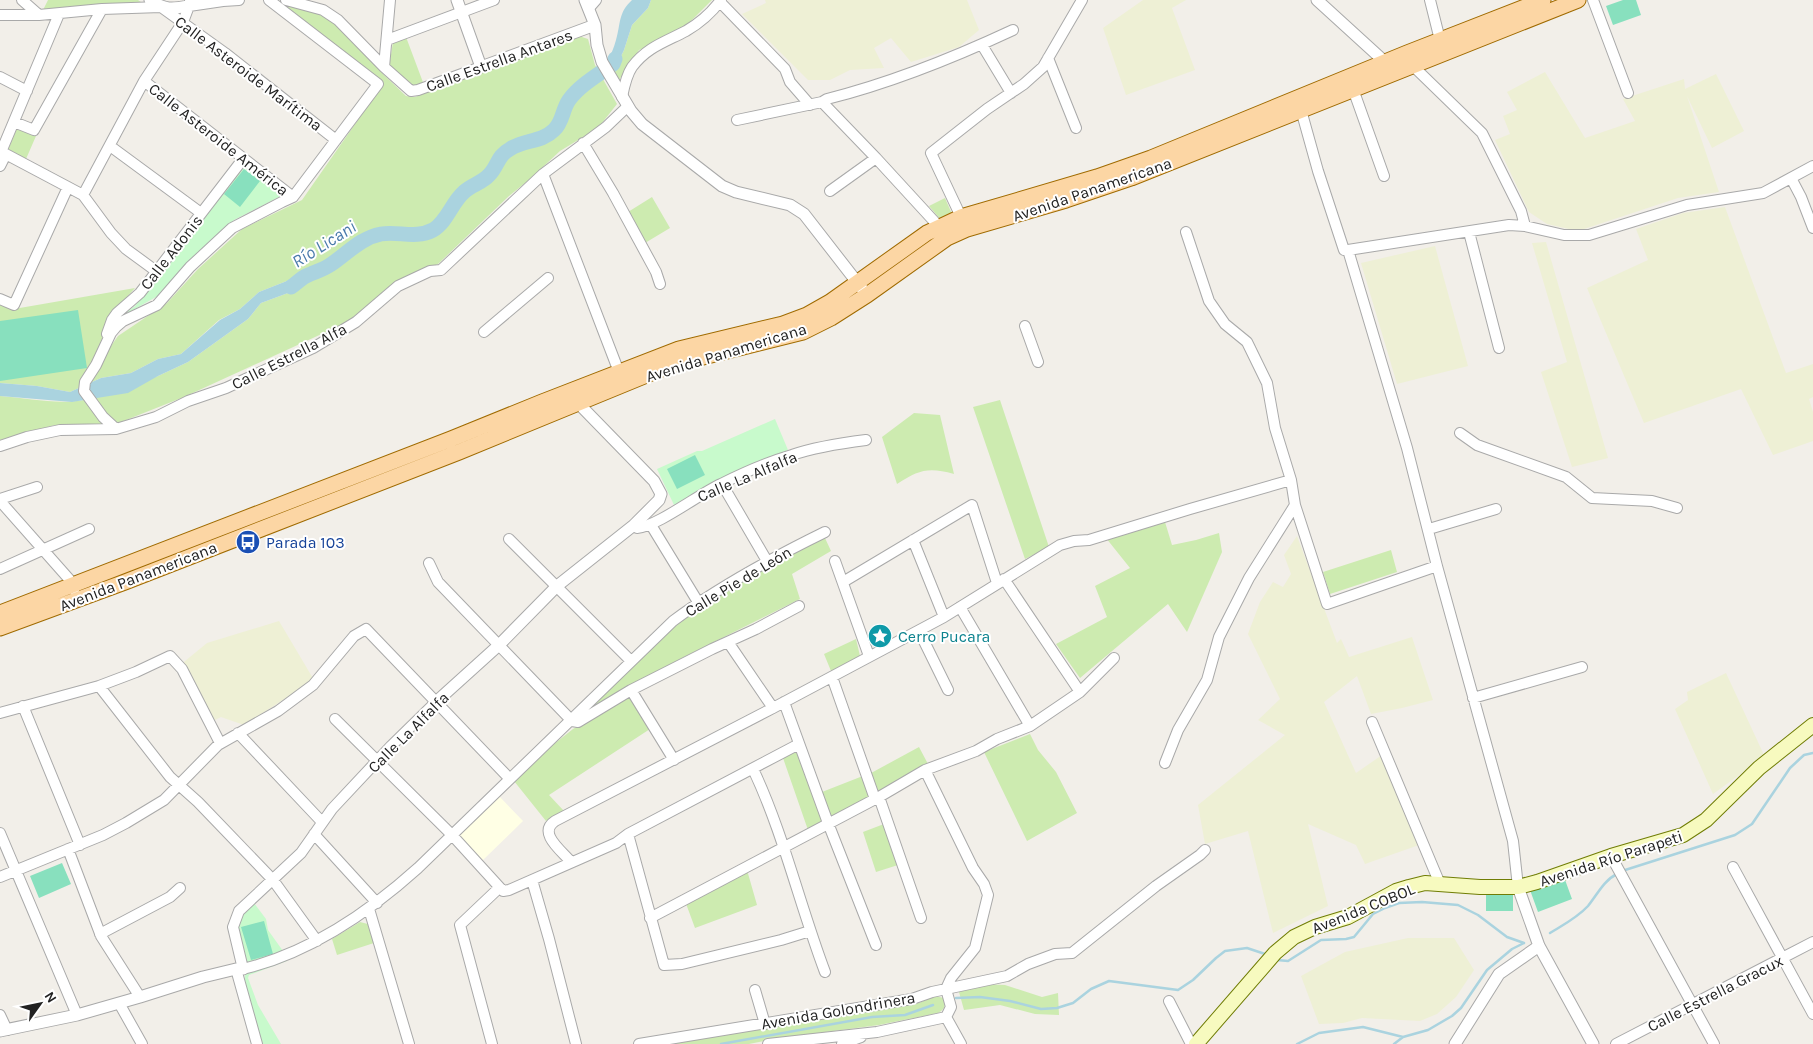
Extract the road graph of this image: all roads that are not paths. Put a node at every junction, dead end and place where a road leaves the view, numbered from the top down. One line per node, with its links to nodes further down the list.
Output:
1 (22, 0): 22 (street)
2 (150, 0): 18 (street)
3 (238, 0): 15 (street)
4 (268, 0): 48 (street)
5 (286, 0): 33 (street, Calle Estrella Antares)
6 (390, 0): 27 (street)
7 (458, 0): 20 (street)
8 (494, 0): 20 (street)
9 (1317, 0): 34 (street)
10 (1430, 0): 28 (street)
11 (1543, 0): 28 (main road, Avenida Panamericana)
12 (1578, 0): 31 (main road, Avenida Panamericana)
13 (1593, 0): 40 (street)
14 (720, 1): 41 (street, Calle Estrella Alfa); 43 (street)
15 (190, 3): 18 (street); 24 (street)
16 (590, 3): 25 (street)
17 (1076, 3): 30 (street)
18 (161, 7): 19 (street); 24 (street, Calle Asteroide Marítima)
19 (102, 9): 21 (street); 46 (street)
20 (462, 11): 27 (street); 32 (street)
21 (59, 14): 22 (street); 38 (street)
22 (38, 15): 23 (street)
23 (0, 16)
24 (183, 22): 36 (street); 48 (street, Calle Asteroide Marítima)
25 (595, 25): 32 (street, Calle Estrella Antares); 41 (street)
26 (1013, 30): 29 (street)
27 (387, 40): 33 (street)
28 (1440, 40): 31 (main road, Avenida Panamericana)
29 (982, 44): 39 (street); 42 (street)
30 (1048, 58): 39 (street); 47 (street)
31 (1410, 59): 34 (main road, Avenida Panamericana); 65 (street)
32 (481, 67): 33 (street, Calle Estrella Antares)
33 (384, 68)
34 (1388, 68): 37 (main road, Avenida Panamericana); 64 (main road, Avenida Panamericana)
35 (0, 78): 38 (street)
36 (144, 81): 50 (street); 53 (street, Calle Asteroide América)
37 (1353, 89): 44 (main road, Avenida Panamericana); 57 (street)
38 (27, 91): 46 (street)
39 (1011, 93): 64 (street)
40 (1628, 93)
41 (624, 101): 49 (street, Calle Estrella Alfa); 74 (street)
42 (822, 102): 43 (street); 52 (street)
43 (810, 105): 45 (street)
44 (1301, 110): 64 (main road, Avenida Panamericana); 70 (street)
45 (737, 120)
46 (14, 122): 51 (street)
47 (1076, 128)
48 (336, 140): 62 (street)
49 (583, 143): 56 (street, Calle Estrella Alfa); 73 (street)
50 (110, 146): 61 (street); 63 (street)
51 (2, 152): 54 (street); 59 (street)
52 (876, 158): 60 (street); 67 (street)
53 (243, 159): 62 (street, Calle Asteroide América); 63 (street, Calle Adonis)
54 (0, 166)
55 (1813, 166): 58 (street)
56 (543, 174): 81 (street); 83 (street, Calle Estrella Alfa)
57 (1384, 176)
58 (1791, 178): 65 (street); 66 (street)
59 (68, 187): 61 (street); 75 (street)
60 (830, 191)
61 (83, 195): 71 (street)
62 (294, 197): 78 (street)
63 (200, 214): 71 (street, Calle Adonis)
64 (964, 223): 67 (main road, Avenida Panamericana)
65 (1524, 226): 69 (street)
66 (1813, 228)
67 (943, 232): 74 (main road, Avenida Panamericana)
68 (1186, 232): 87 (street)
69 (1469, 232): 79 (street); 97 (street)
70 (1344, 250)
71 (156, 271): 78 (street, Calle Adonis)
72 (548, 278): 77 (street)
73 (660, 284)
74 (863, 289): 81 (main road, Avenida Panamericana); 82 (main road, Avenida Panamericana)
75 (0, 299)
76 (1025, 326): 80 (street)
77 (484, 332)
78 (104, 347): 83 (street)
79 (1499, 348)
80 (1038, 362)
81 (620, 372): 82 (main road, Avenida Panamericana)
82 (575, 396): 94 (street, Calle La Alfalfa); 110 (main road, Avenida Panamericana)
83 (116, 429): 86 (street, Calle Estrella Alfa)
84 (1460, 433): 92 (street)
85 (866, 440): 88 (street, Calle La Alfalfa)
86 (0, 446)
87 (1291, 480): 91 (street); 107 (street)
88 (722, 484): 95 (street, Calle La Alfalfa); 102 (street)
89 (37, 487): 90 (street)
90 (0, 500): 101 (street)
91 (1295, 505): 105 (street); 145 (street)
92 (1677, 508)
93 (1496, 509): 97 (street)
94 (634, 525): 95 (street); 109 (street, Calle La Alfalfa)
95 (651, 525): 111 (street)
96 (88, 529): 101 (street)
97 (1429, 529): 105 (street)
98 (825, 532): 102 (street, Calle Pie de León)
99 (510, 538): 109 (street)
100 (913, 540): 107 (street); 108 (street); 115 (street)
101 (43, 550): 106 (street); 110 (street)
102 (767, 561): 111 (street, Calle Pie de León)
103 (835, 562): 108 (street)
104 (428, 563): 119 (street)
105 (1437, 566): 129 (street)
106 (0, 569)
107 (1000, 581): 113 (street); 128 (street)
108 (843, 582): 120 (street)
109 (557, 586): 119 (street, Calle La Alfalfa); 122 (street)
110 (75, 593): 114 (main road, Avenida Panamericana); 116 (main road, Avenida Panamericana)
111 (698, 602): 122 (street, Calle Pie de León)
112 (799, 606): 118 (street)
113 (960, 607): 115 (street); 139 (street)
114 (0, 613)
115 (944, 617): 117 (street)
116 (0, 628)
117 (919, 631): 120 (street); 127 (street)
118 (728, 642): 126 (street); 133 (street)
119 (499, 645): 130 (street, Calle La Alfalfa); 136 (street)
120 (870, 656): 124 (street)
121 (1114, 658): 128 (street)
122 (631, 662): 136 (street, Calle Pie de León)
123 (1582, 668): 129 (street)
124 (832, 676): 131 (street); 150 (street)
125 (99, 686): 132 (street); 141 (street); 149 (street)
126 (631, 690): 136 (street); 143 (street)
127 (948, 690)
128 (1080, 692): 139 (street)
129 (1473, 698): 169 (street)
130 (437, 701): 140 (street); 144 (street, Calle La Alfalfa); 148 (street)
131 (784, 702): 133 (street); 142 (street)
132 (23, 706): 134 (street); 157 (street)
133 (773, 708): 143 (street)
134 (0, 713)
135 (335, 719): 144 (street)
136 (572, 721): 148 (street, Calle Pie de León)
137 (1372, 722): 168 (street)
138 (1813, 724): 161 (main road, Avenida Río Parapeti)
139 (1030, 726): 147 (street)
140 (238, 733): 141 (street); 151 (street)
141 (220, 743): 149 (street)
142 (799, 744): 146 (street); 152 (street)
143 (674, 760): 162 (street)
144 (378, 761): 151 (street, Calle La Alfalfa); 156 (street)
145 (1165, 763)
146 (753, 769): 155 (street); 158 (street)
147 (925, 770): 150 (street); 184 (street)
148 (510, 779): 156 (street, Calle Pie de León)
149 (180, 785): 157 (street); 166 (street)
150 (877, 798): 152 (street); 174 (street)
151 (322, 822): 154 (street, Calle La Alfalfa)
152 (828, 824): 158 (street); 179 (street)
153 (0, 833): 164 (street)
154 (314, 834): 166 (street, Calle La Alfalfa); 172 (street)
155 (628, 834): 162 (street); 173 (street)
156 (452, 835): 171 (street); 172 (street, Calle Pie de León)
157 (80, 844): 159 (street)
158 (782, 847): 173 (street); 175 (street)
159 (68, 850): 164 (street); 176 (street)
160 (1205, 850): 184 (street, Avenida Golondrinera)
161 (1613, 861): 169 (main road, Avenida Río Parapeti); 189 (street)
162 (571, 862): 167 (street)
163 (1733, 867): 181 (street)
164 (16, 870): 165 (street); 192 (street)
165 (0, 877)
166 (273, 880): 177 (street); 182 (street, Calle La Alfalfa)
167 (532, 880): 171 (street); 201 (street)
168 (1440, 884): 169 (main road, Avenida COBOL); 207 (main road, Avenida COBOL)
169 (1518, 887): 180 (street)
170 (180, 888): 176 (street)
171 (499, 888): 200 (street)
172 (373, 906): 177 (street, Calle Pie de León); 199 (street)
173 (650, 918): 175 (street)
174 (921, 918)
175 (810, 931): 183 (street)
176 (100, 934): 186 (street)
177 (317, 941): 182 (street, Calle Pie de León)
178 (1813, 942): 181 (street, Calle Estrella Gracux)
179 (876, 945)
180 (1539, 946): 208 (street); 209 (street)
181 (1783, 958): 189 (street, Calle Estrella Gracux); 190 (street)
182 (240, 968): 186 (street); 198 (street)
183 (825, 972)
184 (946, 989): 193 (street); 194 (street, Avenida Golondrinera)
185 (755, 990): 194 (street)
186 (140, 998): 188 (street)
187 (1169, 1001): 206 (street)
188 (119, 1003): 192 (street); 197 (street)
189 (1693, 1005): 210 (street, Calle Estrella Gracux); 211 (street)
190 (1813, 1014)
191 (0, 1015): 195 (street)
192 (77, 1015): 195 (street)
193 (946, 1017): 196 (street); 205 (street)
194 (765, 1024): 202 (street, Avenida Golondrinera)
195 (3, 1030)
196 (876, 1032): 203 (street, Avenida Golondrinera); 204 (street)
197 (142, 1044)
198 (257, 1044)
199 (409, 1044)
200 (492, 1044)
201 (576, 1044)
202 (639, 1044)
203 (768, 1044)
204 (842, 1044)
205 (961, 1044)
206 (1191, 1044)
207 (1196, 1044)
208 (1455, 1044)
209 (1593, 1044)
210 (1616, 1044)
211 (1714, 1044)

